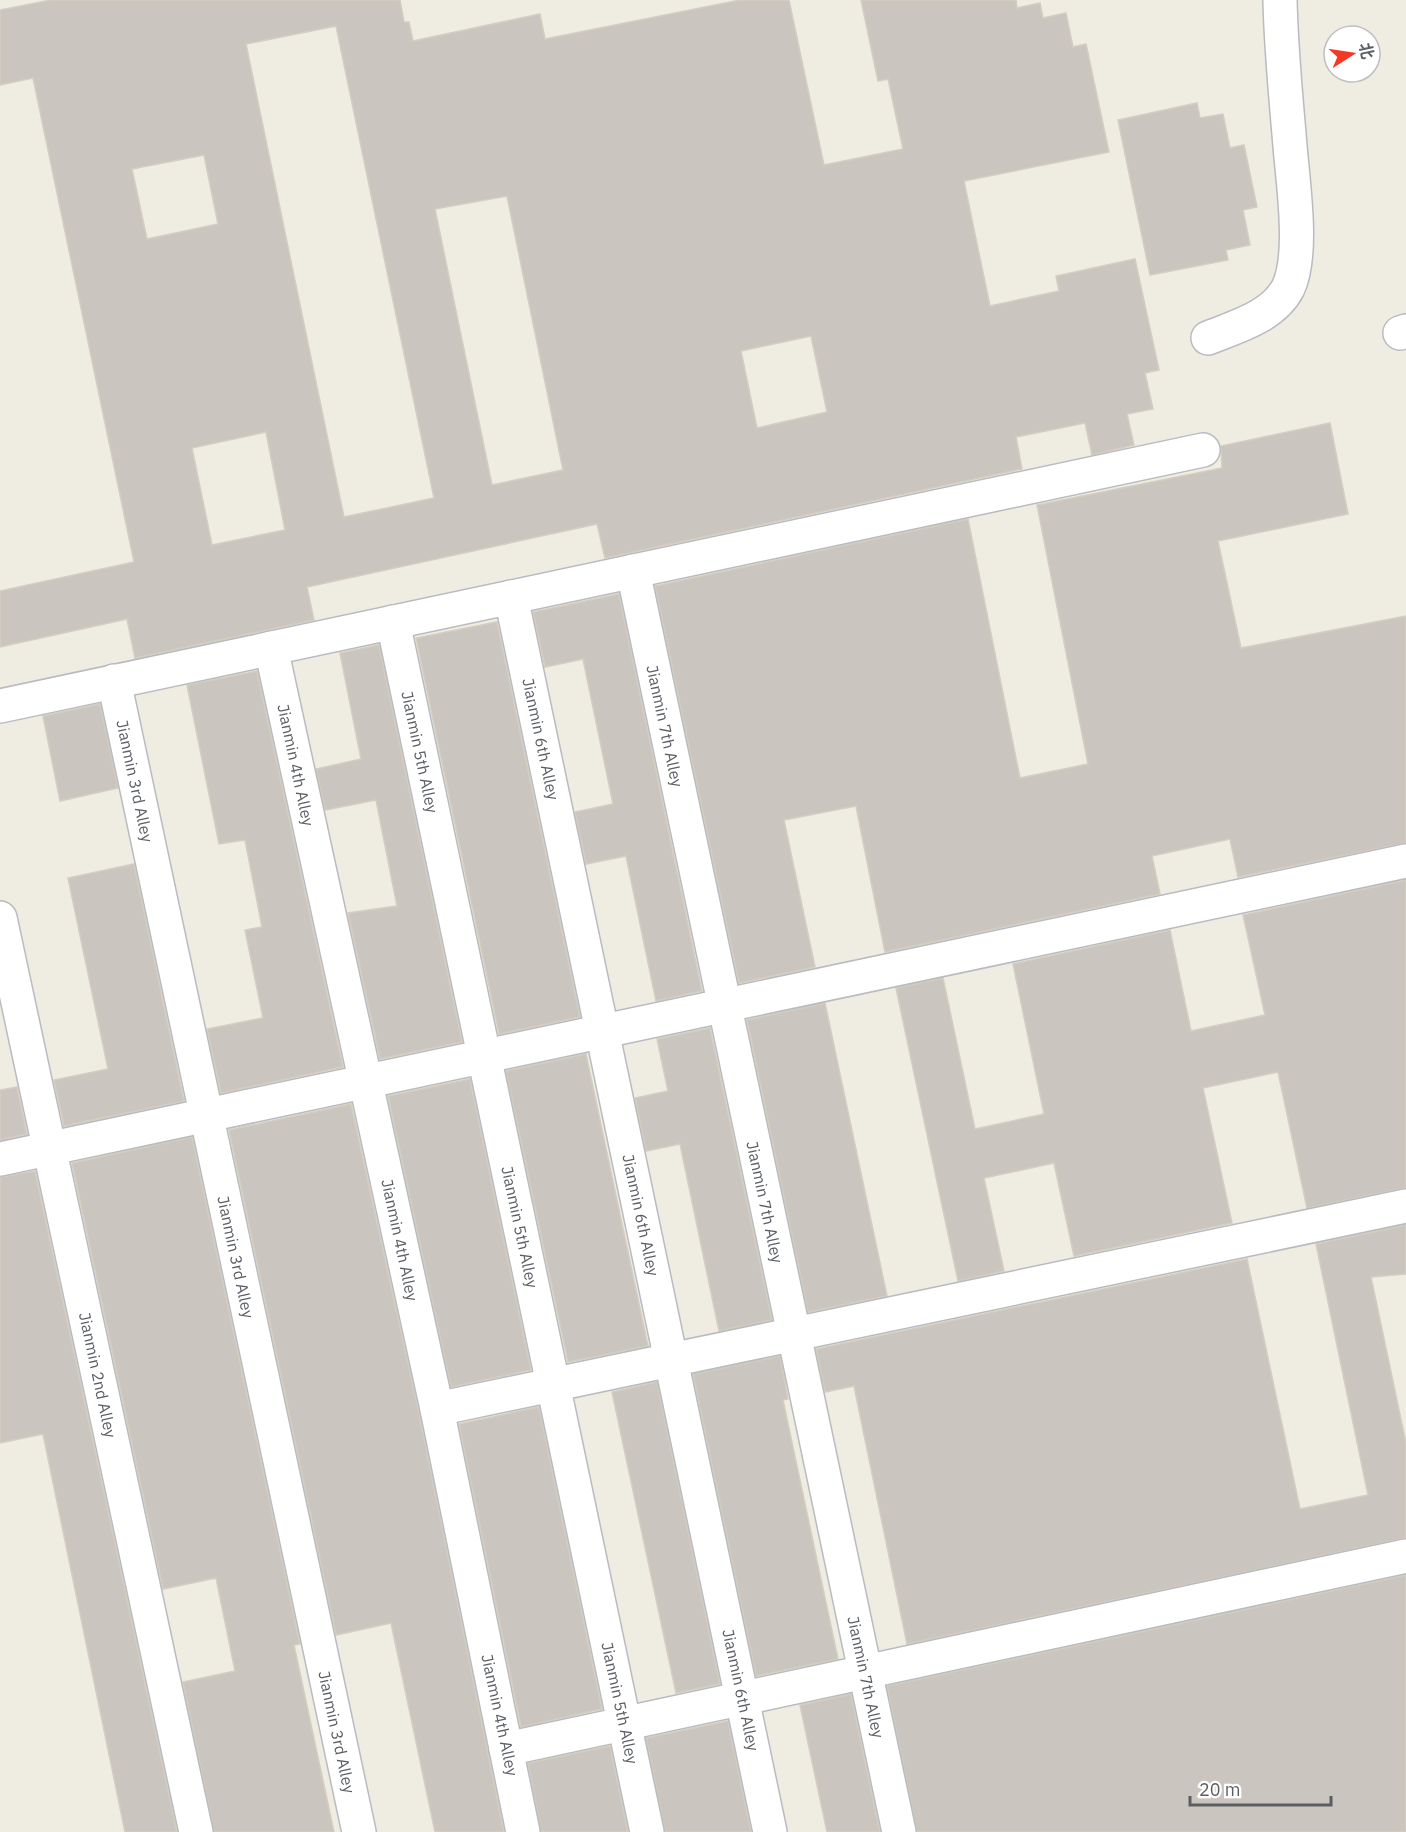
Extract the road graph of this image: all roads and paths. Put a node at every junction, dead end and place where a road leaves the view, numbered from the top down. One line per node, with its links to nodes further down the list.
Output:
1 (1280, 0): 2 (lane)
2 (1208, 338)
3 (1203, 450): 4 (lane)
4 (633, 571): 5 (lane); 12 (lane, Jianmin 7th Alley)
5 (511, 597): 6 (lane); 13 (lane, Jianmin 6th Alley)
6 (393, 622): 7 (lane); 14 (lane, Jianmin 5th Alley)
7 (271, 648): 8 (lane); 15 (lane, Jianmin 4th Alley)
8 (114, 681): 9 (lane); 16 (lane, Jianmin 3rd Alley)
9 (0, 706)
10 (1406, 861): 12 (lane)
11 (0, 918): 17 (lane, Jianmin 2nd Alley)
12 (724, 1005): 13 (lane); 20 (lane, Jianmin 7th Alley)
13 (602, 1031): 14 (lane); 21 (lane, Jianmin 6th Alley)
14 (484, 1056): 15 (lane); 22 (lane, Jianmin 5th Alley)
15 (365, 1081): 16 (lane); 23 (lane, Jianmin 4th Alley)
16 (206, 1115): 17 (lane); 30 (lane, Jianmin 3rd Alley)
17 (49, 1148): 18 (lane); 29 (lane, Jianmin 2nd Alley)
18 (0, 1159)
19 (1406, 1206): 20 (lane)
20 (793, 1335): 21 (lane); 25 (lane, Jianmin 7th Alley)
21 (671, 1360): 22 (lane); 26 (lane, Jianmin 6th Alley)
22 (553, 1385): 23 (lane); 27 (lane, Jianmin 5th Alley)
23 (437, 1409): 28 (lane, Jianmin 4th Alley)
24 (1406, 1556): 25 (lane)
25 (865, 1672): 26 (lane); 34 (lane, Jianmin 7th Alley)
26 (742, 1699): 27 (lane); 33 (lane, Jianmin 6th Alley)
27 (624, 1724): 28 (lane); 32 (lane, Jianmin 5th Alley)
28 (507, 1749): 31 (lane, Jianmin 4th Alley)
29 (196, 1832)
30 (359, 1832)
31 (524, 1832)
32 (647, 1832)
33 (770, 1832)
34 (899, 1832)

